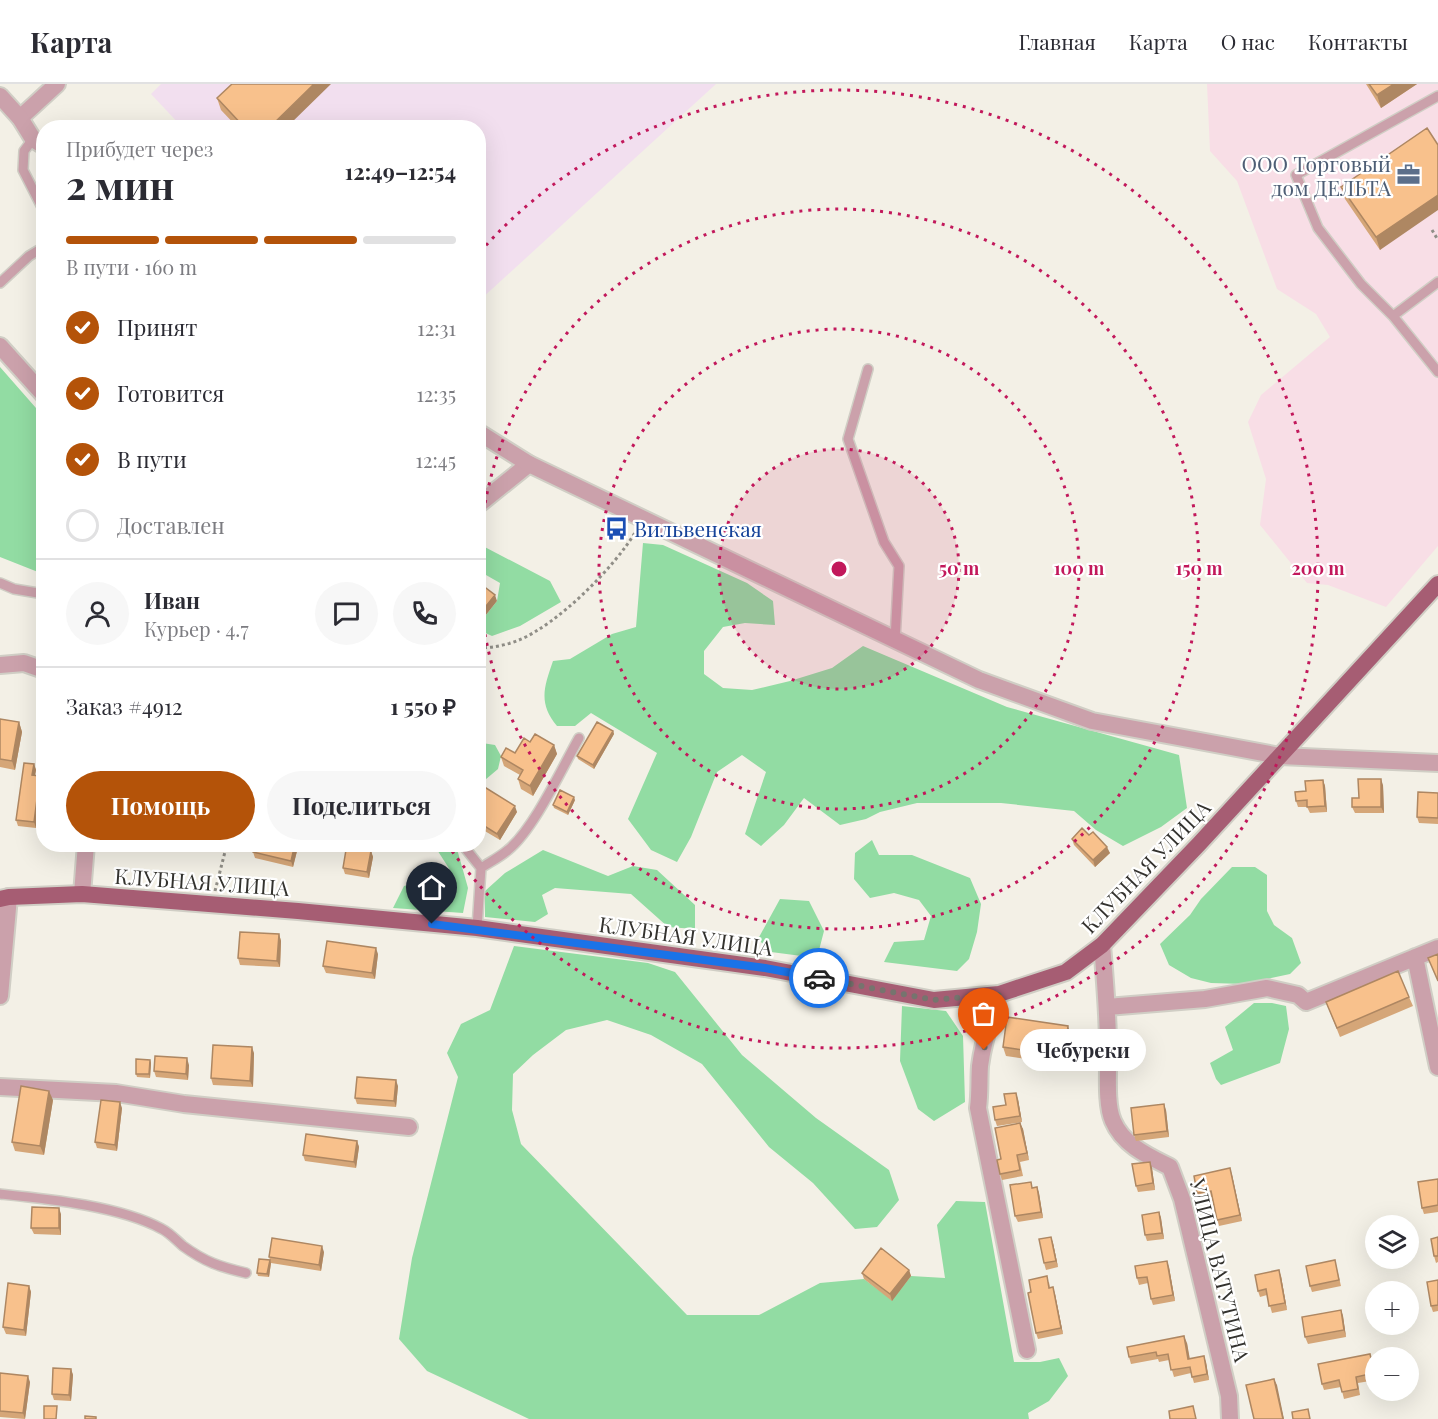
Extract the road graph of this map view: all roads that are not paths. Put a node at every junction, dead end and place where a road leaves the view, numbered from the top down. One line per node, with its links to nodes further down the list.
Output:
1 (57, 84): 4 (street)
2 (0, 96): 4 (street)
3 (1438, 96): 11 (lane)
4 (20, 118): 5 (street)
5 (36, 140)
6 (36, 144): 7 (lane)
7 (36, 195)
8 (36, 252): 10 (lane)
9 (1438, 282): 11 (lane)
10 (0, 283)
11 (1393, 316): 14 (lane)
12 (0, 346): 15 (street)
13 (868, 369): 22 (lane)
14 (1438, 372)
15 (36, 386)
16 (486, 437): 17 (street)
17 (529, 464): 18 (street); 22 (street)
18 (486, 499)
19 (0, 583): 21 (lane)
20 (1438, 584): 26 (main road, КЛУБНАЯ УЛИЦА)
21 (36, 593)
22 (895, 640): 26 (street)
23 (0, 665): 24 (street)
24 (36, 667)
25 (579, 738): 30 (lane)
26 (1280, 756): 27 (street); 34 (main road, КЛУБНАЯ УЛИЦА)
27 (1438, 763)
28 (85, 852): 31 (street)
29 (468, 852): 30 (lane)
30 (481, 868): 33 (lane)
31 (82, 894): 32 (main road, КЛУБНАЯ УЛИЦА); 33 (main road, КЛУБНАЯ УЛИЦА)
32 (5, 898): 38 (street, КЛУБНАЯ УЛИЦА)
33 (477, 928): 37 (main road, КЛУБНАЯ УЛИЦА)
34 (1102, 945): 37 (main road, КЛУБНАЯ УЛИЦА); 39 (street, УЛИЦА ВАТУТИНА)
35 (1438, 948): 36 (street)
36 (1415, 957): 39 (street); 40 (street)
37 (999, 994): 45 (street)
38 (0, 996)
39 (1107, 1007): 46 (street, УЛИЦА ВАТУТИНА)
40 (1438, 1067)
41 (0, 1087): 42 (street)
42 (409, 1127)
43 (0, 1194): 44 (lane)
44 (246, 1273)
45 (1027, 1350)
46 (1230, 1419)

